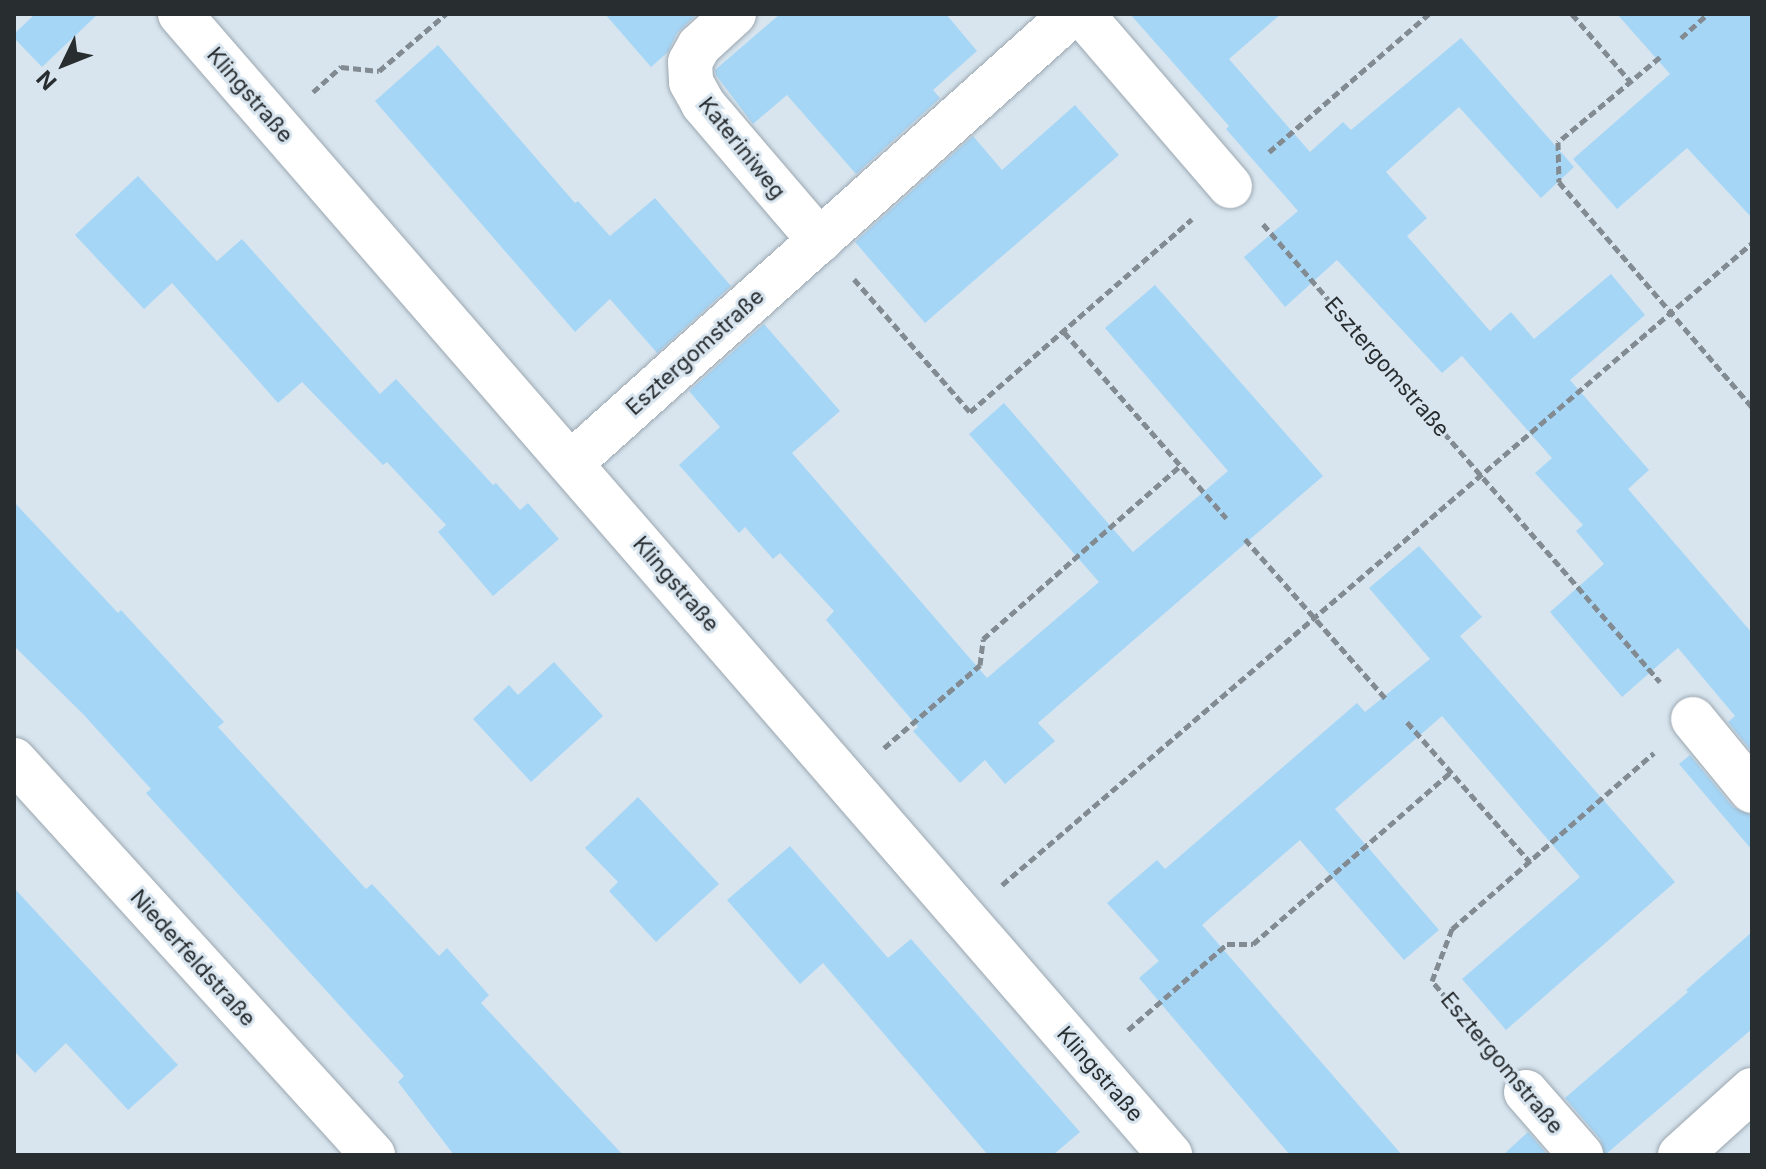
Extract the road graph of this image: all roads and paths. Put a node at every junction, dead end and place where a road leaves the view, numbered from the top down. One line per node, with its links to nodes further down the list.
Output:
1 (180, 14): 11 (street, Klingstraße)
2 (446, 14): 11 (path)
3 (734, 14): 13 (street, Kateriniweg)
4 (1072, 14): 13 (street, Esztergomstraße)
5 (1082, 14): 12 (street)
6 (1572, 14): 10 (path)
7 (1708, 14): 8 (path)
8 (1681, 38)
9 (1660, 57): 10 (path)
10 (1631, 82): 15 (path)
11 (276, 124): 19 (street, Klingstraße)
12 (1230, 186): 21 (path, Esztergomstraße)
13 (820, 241): 18 (path); 19 (street, Esztergomstraße)
14 (1752, 243): 15 (path)
15 (1671, 314): 17 (path); 21 (path)
16 (1063, 332): 20 (path)
17 (1752, 407)
18 (970, 412)
19 (571, 463): 30 (street, Klingstraße)
20 (1181, 465): 22 (path); 30 (path)
21 (1481, 476): 24 (path); 26 (path, Esztergomstraße)
22 (1226, 518)
23 (1245, 539): 24 (path)
24 (1315, 618): 25 (path); 33 (path)
25 (1388, 701)
26 (1693, 719): 31 (street); 32 (path, Esztergomstraße)
27 (1407, 722): 29 (path)
28 (14, 760): 37 (street, Niederfeldstraße)
29 (1451, 772): 32 (path); 34 (path)
30 (847, 781): 33 (street, Klingstraße)
31 (1752, 791)
32 (1530, 862): 36 (path, Esztergomstraße)
33 (965, 917): 34 (street, Klingstraße)
34 (1090, 1062): 38 (street, Klingstraße)
35 (1752, 1090): 40 (street)
36 (1526, 1092): 39 (street, Esztergomstraße)
37 (373, 1155)
38 (1170, 1155)
39 (1581, 1155)
40 (1680, 1155)

